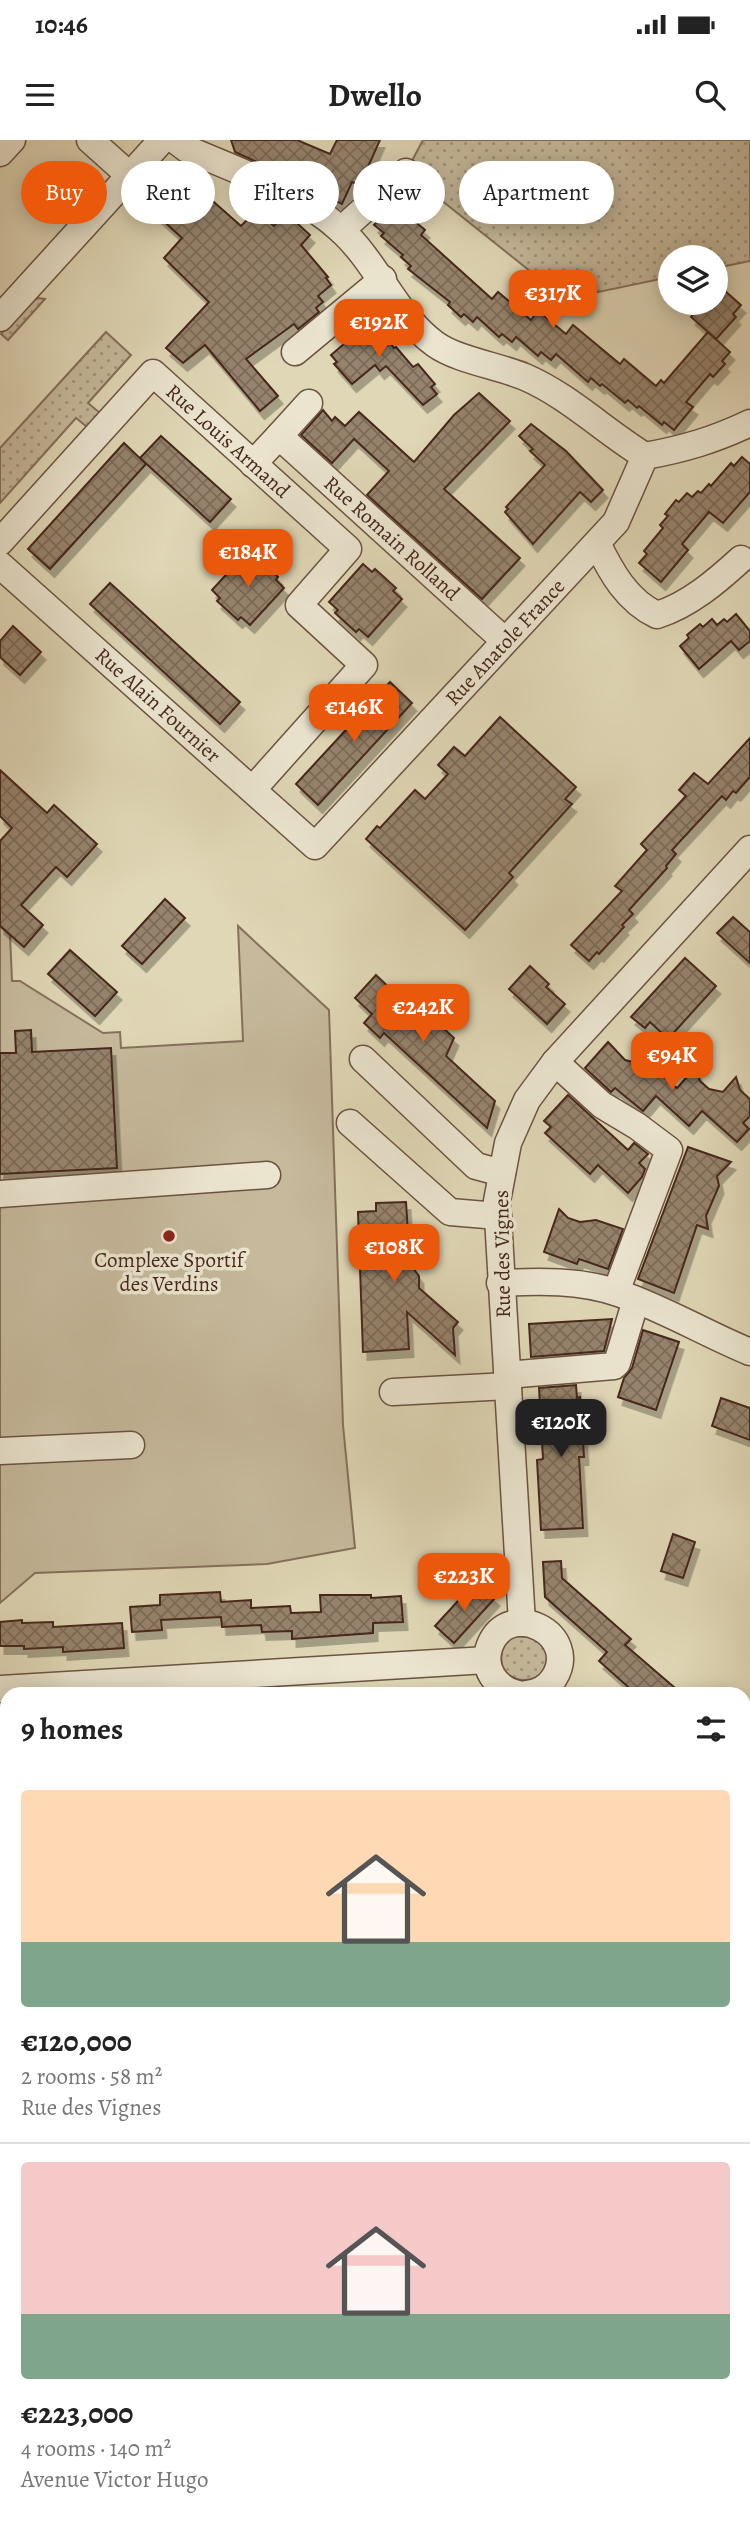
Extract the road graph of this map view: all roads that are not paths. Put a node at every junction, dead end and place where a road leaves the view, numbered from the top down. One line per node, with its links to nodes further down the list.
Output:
1 (12, 140): 5 (street)
2 (89, 140): 7 (street)
3 (162, 140): 6 (street)
4 (176, 140): 10 (street)
5 (0, 153)
6 (142, 161)
7 (121, 168)
8 (121, 183): 12 (street)
9 (353, 219): 10 (street)
10 (341, 230): 11 (street)
11 (383, 279): 13 (street); 17 (street)
12 (5, 301)
13 (295, 352)
14 (309, 403): 16 (street)
15 (750, 423): 17 (street)
16 (279, 436): 18 (street); 19 (street, Rue Romain Rolland)
17 (645, 456): 21 (street, Rue Anatole France)
18 (253, 464): 20 (street, Rue Louis Armand); 22 (street, Rue Louis Armand)
19 (374, 522): 22 (street); 25 (street, Rue Romain Rolland)
20 (0, 542)
21 (597, 544): 23 (street); 25 (street, Rue Anatole France)
22 (348, 550): 26 (street)
23 (741, 559)
24 (0, 565): 26 (street, Rue Alain Fournier)
25 (505, 641): 27 (street, Rue Anatole France)
26 (253, 789): 27 (street, Rue Alain Fournier)
27 (316, 846)
28 (750, 849): 30 (street, Rue des Vignes)
29 (363, 1059): 32 (street)
30 (555, 1062): 32 (street, Rue des Vignes); 37 (street)
31 (350, 1123): 35 (street)
32 (502, 1173): 35 (street, Rue des Vignes)
33 (267, 1175): 34 (street)
34 (0, 1194)
35 (498, 1216): 36 (street, Rue des Vignes)
36 (500, 1283): 37 (street); 39 (street, Rue des Vignes)
37 (626, 1296): 38 (street); 39 (street)
38 (750, 1352)
39 (507, 1380): 40 (street); 43 (street, Rue des Vignes)
40 (393, 1392)
41 (131, 1445): 42 (street)
42 (0, 1451)
43 (522, 1623): 44 (street); 47 (street)
44 (487, 1660): 45 (street); 46 (street)
45 (34, 1687)
46 (502, 1687)
47 (559, 1687)

